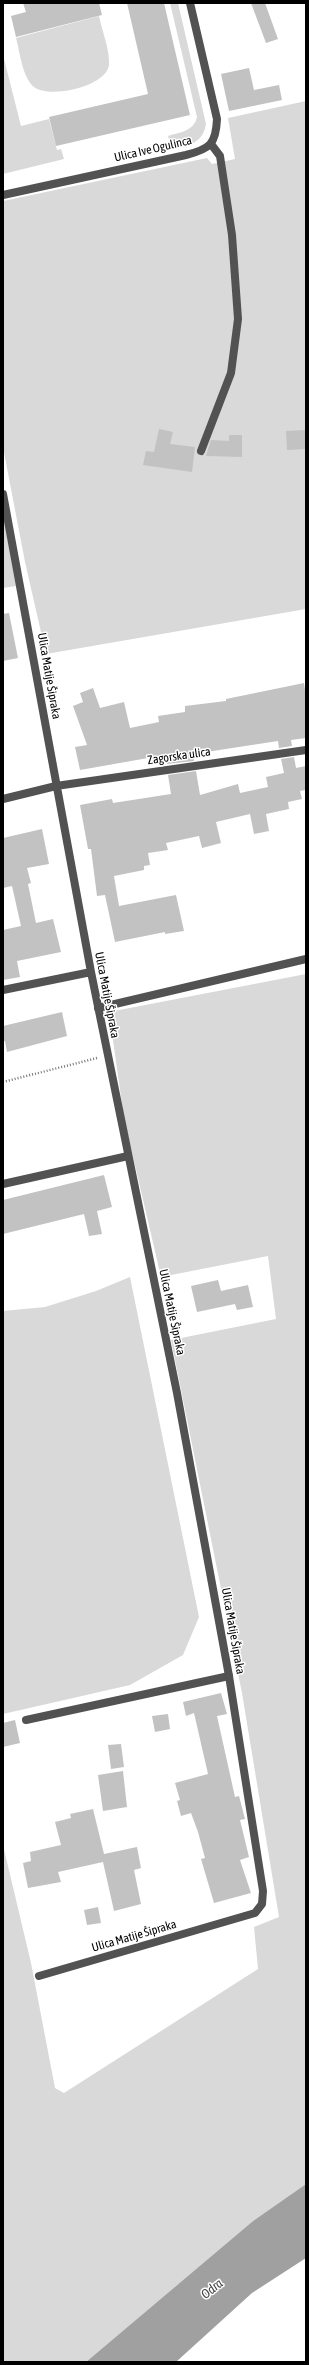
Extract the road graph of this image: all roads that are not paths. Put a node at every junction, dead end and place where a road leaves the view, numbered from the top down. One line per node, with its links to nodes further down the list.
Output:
1 (190, 3): 2 (street)
2 (211, 144): 3 (street, Ulica Ive Ogulinca); 4 (street)
3 (3, 195)
4 (201, 451)
5 (3, 494): 7 (street, Ulica Matije Šipraka)
6 (306, 750): 7 (street, Zagorska ulica)
7 (56, 786): 8 (street, Zagorska ulica); 10 (street, Ulica Matije Šipraka)
8 (3, 799)
9 (306, 959): 12 (street)
10 (90, 972): 11 (street); 12 (street, Ulica Matije Šipraka)
11 (3, 990)
12 (98, 1008): 13 (street, Ulica Matije Šipraka)
13 (128, 1156): 14 (street); 15 (street, Ulica Matije Šipraka)
14 (3, 1184)
15 (229, 1676): 16 (street); 17 (street, Ulica Matije Šipraka)
16 (26, 1720)
17 (39, 1976)

